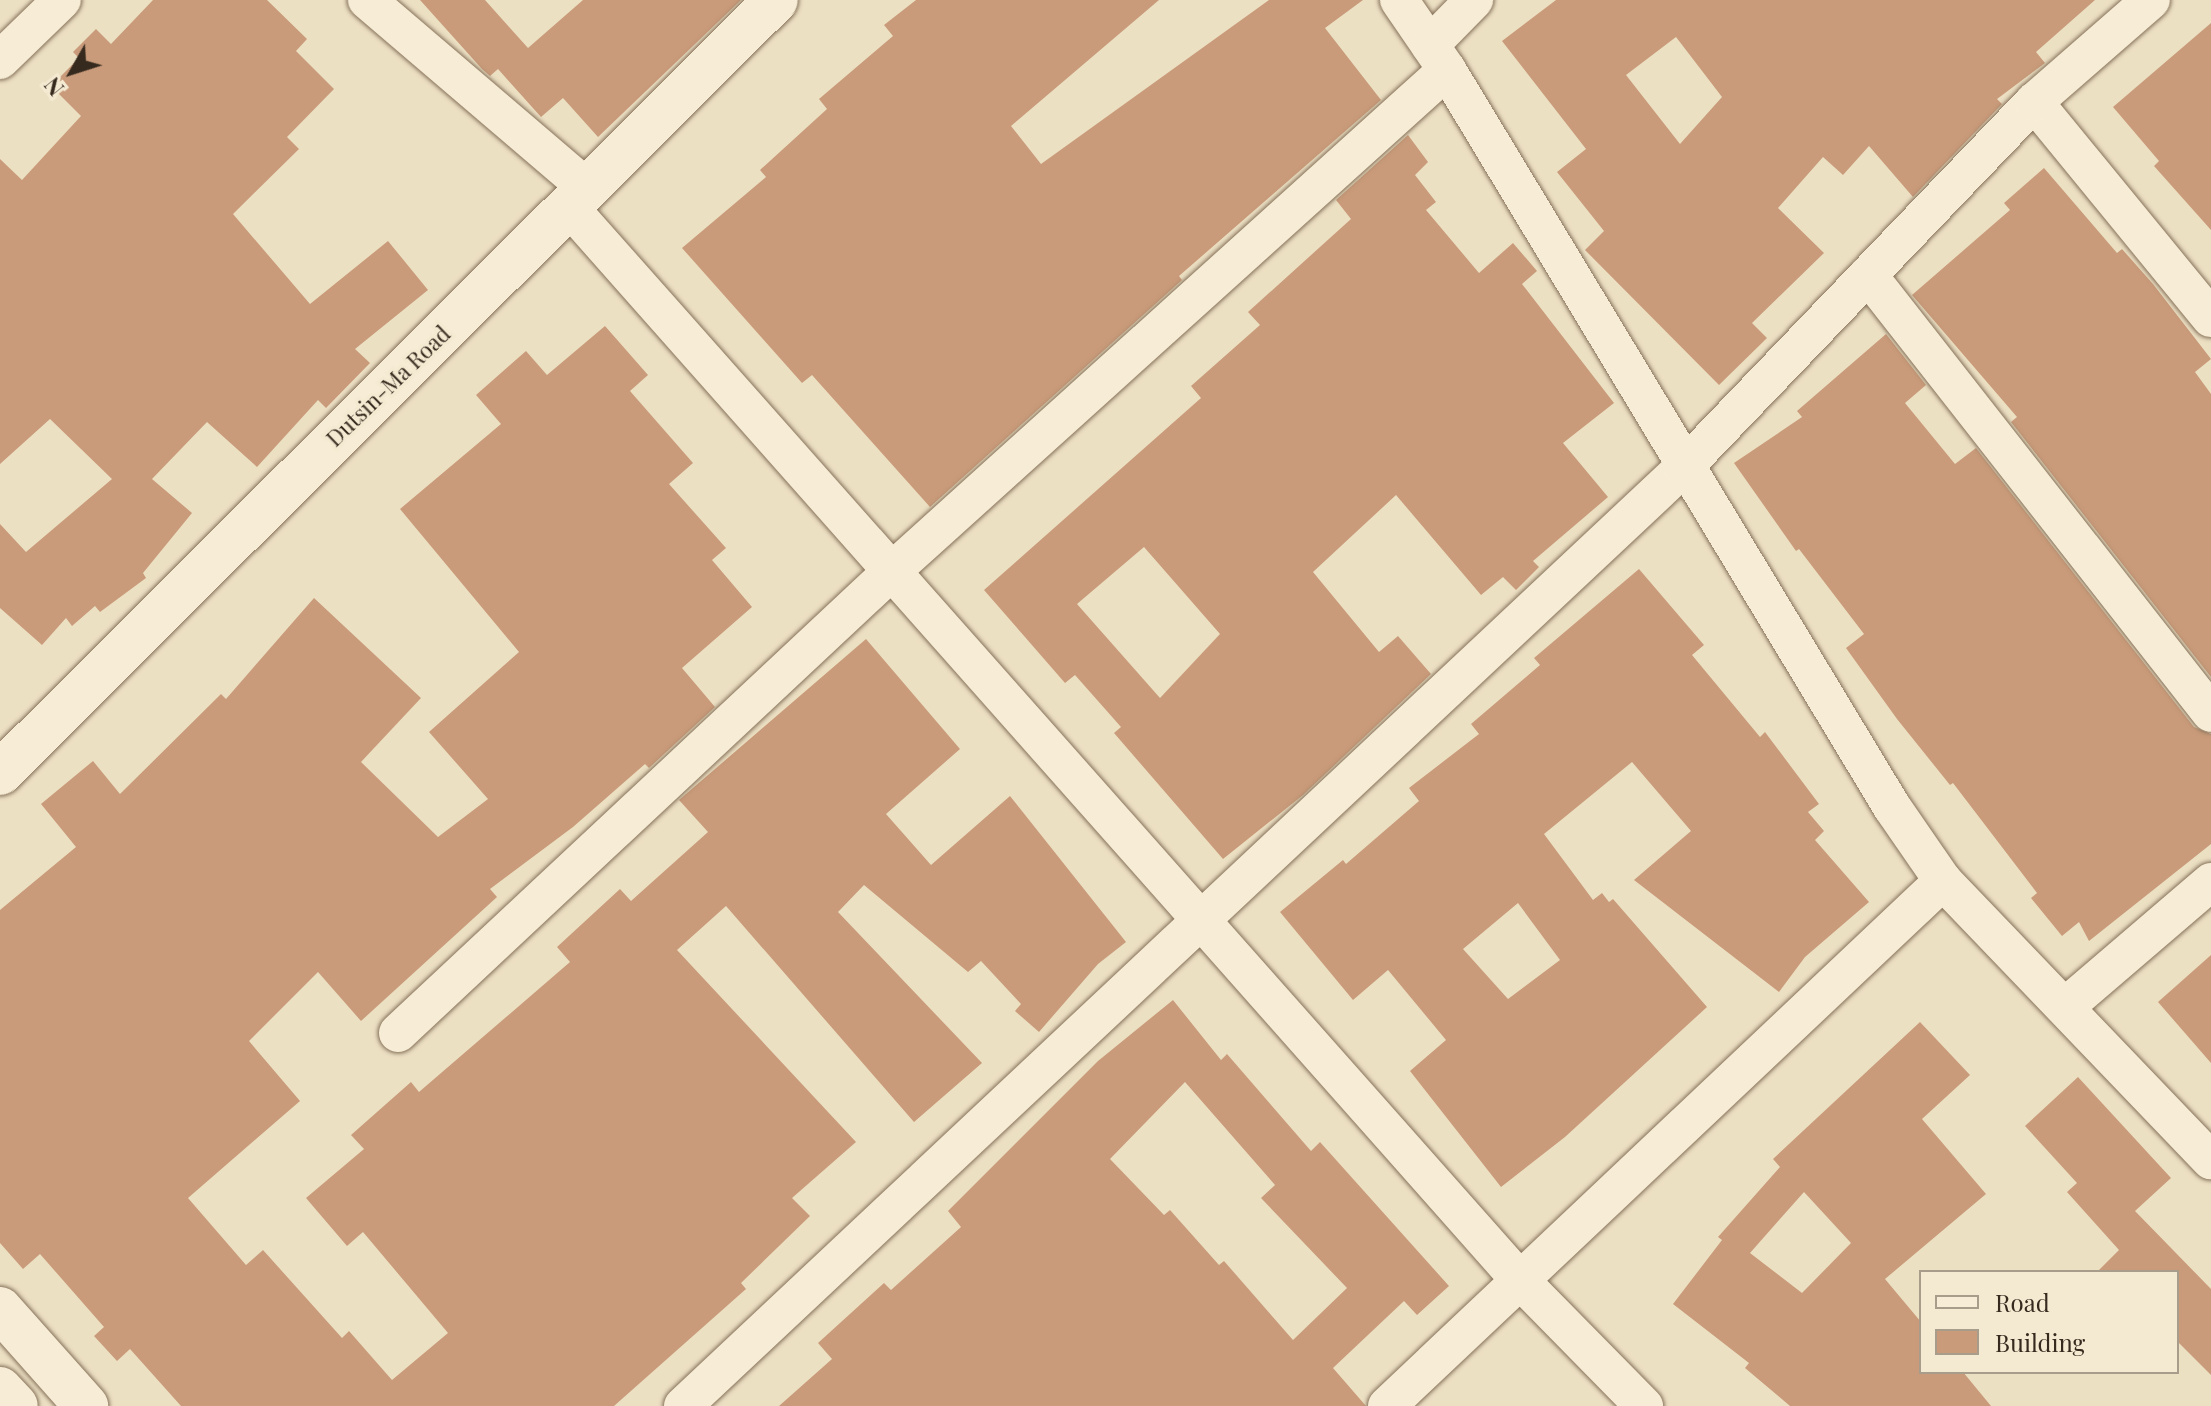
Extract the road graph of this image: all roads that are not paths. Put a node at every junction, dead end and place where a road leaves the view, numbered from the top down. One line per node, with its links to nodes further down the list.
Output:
1 (62, 0): 8 (street)
2 (367, 0): 10 (street)
3 (776, 0): 10 (street, Dutsin-Ma Road)
4 (1399, 0): 7 (street)
5 (1474, 0): 7 (street)
6 (2151, 0): 9 (street)
7 (1438, 57): 13 (street); 14 (street)
8 (0, 60)
9 (2034, 102): 11 (street); 12 (street)
10 (579, 198): 14 (street); 16 (street, Dutsin-Ma Road)
11 (1868, 275): 13 (street); 15 (street)
12 (2211, 318)
13 (1683, 468): 17 (street); 19 (street)
14 (891, 572): 19 (street); 21 (street)
15 (2211, 713)
16 (0, 773)
17 (1943, 881): 20 (street); 23 (street)
18 (2211, 882): 20 (street)
19 (1201, 918): 23 (street); 28 (street)
20 (2065, 1007): 22 (street)
21 (398, 1033)
22 (2211, 1160)
23 (1518, 1278): 29 (street); 30 (street)
24 (0, 1309): 27 (street)
25 (0, 1389): 26 (street)
26 (16, 1406)
27 (86, 1406)
28 (683, 1406)
29 (1387, 1406)
30 (1644, 1406)

